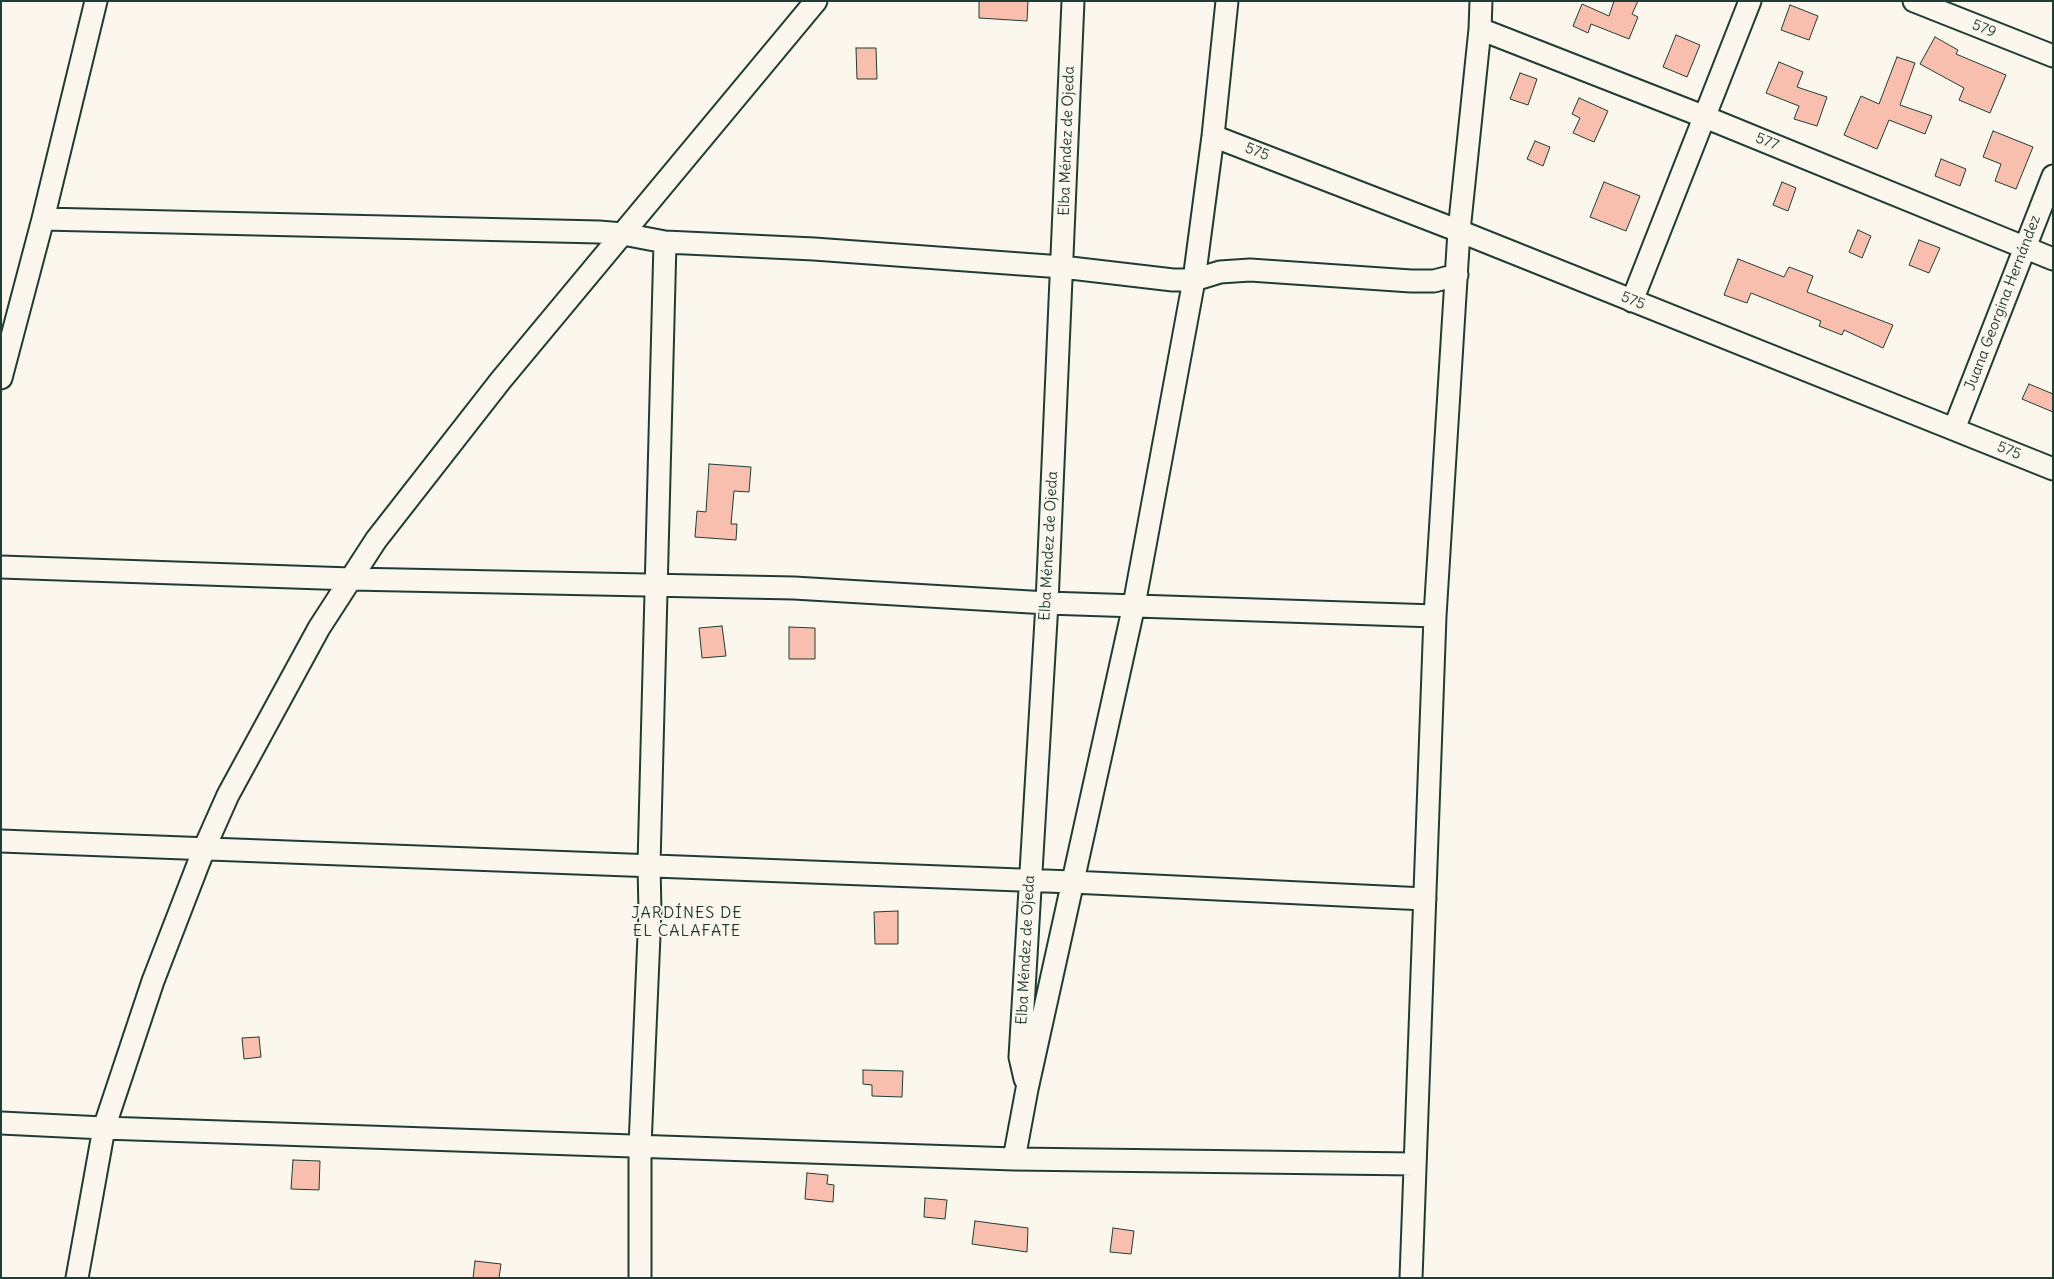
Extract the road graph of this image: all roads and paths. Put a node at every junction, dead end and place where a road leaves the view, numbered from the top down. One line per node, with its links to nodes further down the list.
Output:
1 (96, 1): 13 (street)
2 (816, 1): 15 (street)
3 (1073, 1): 19 (street, Elba Méndez de Ojeda)
4 (1227, 1): 11 (street)
5 (1481, 1): 8 (street)
6 (1750, 1): 10 (street)
7 (1914, 1): 9 (street, 579)
8 (1480, 29): 10 (street, 577); 14 (street)
9 (2053, 56)
10 (1704, 117): 17 (street, 577); 22 (street)
11 (1213, 136): 14 (street, 575); 21 (street)
12 (2053, 176): 17 (street, Juana Georgina Hernández)
13 (43, 219): 15 (street); 23 (street)
14 (1460, 231): 20 (street); 22 (street, 575)
15 (622, 234): 16 (street); 27 (street)
16 (665, 242): 19 (street); 28 (street)
17 (2025, 248): 18 (street, 577); 24 (street, Juana Georgina Hernández)
18 (2053, 259)
19 (1062, 267): 21 (street); 29 (street, Elba Méndez de Ojeda)
20 (1457, 275): 21 (street); 31 (street)
21 (1194, 280): 30 (street)
22 (1632, 301): 24 (street, 575)
23 (1, 378)
24 (1954, 429): 25 (street, 575)
25 (2053, 468)
26 (1, 567): 27 (street)
27 (351, 579): 28 (street); 33 (street)
28 (656, 585): 29 (street); 34 (street)
29 (1047, 602): 30 (street); 35 (street, Elba Méndez de Ojeda)
30 (1134, 605): 31 (street); 36 (street)
31 (1435, 616): 37 (street)
32 (1, 841): 33 (street)
33 (204, 849): 34 (street); 40 (street)
34 (649, 865): 35 (street); 41 (street)
35 (1030, 881): 36 (street); 38 (street, Elba Méndez de Ojeda)
36 (1072, 882): 37 (street); 38 (street)
37 (1425, 899): 43 (street)
38 (1027, 1089): 42 (street)
39 (1, 1123): 40 (street)
40 (104, 1128): 41 (street); 44 (street)
41 (640, 1146): 42 (street); 45 (street)
42 (1014, 1159): 43 (street)
43 (1416, 1164): 46 (street)
44 (78, 1278)
45 (640, 1278)
46 (1411, 1278)

